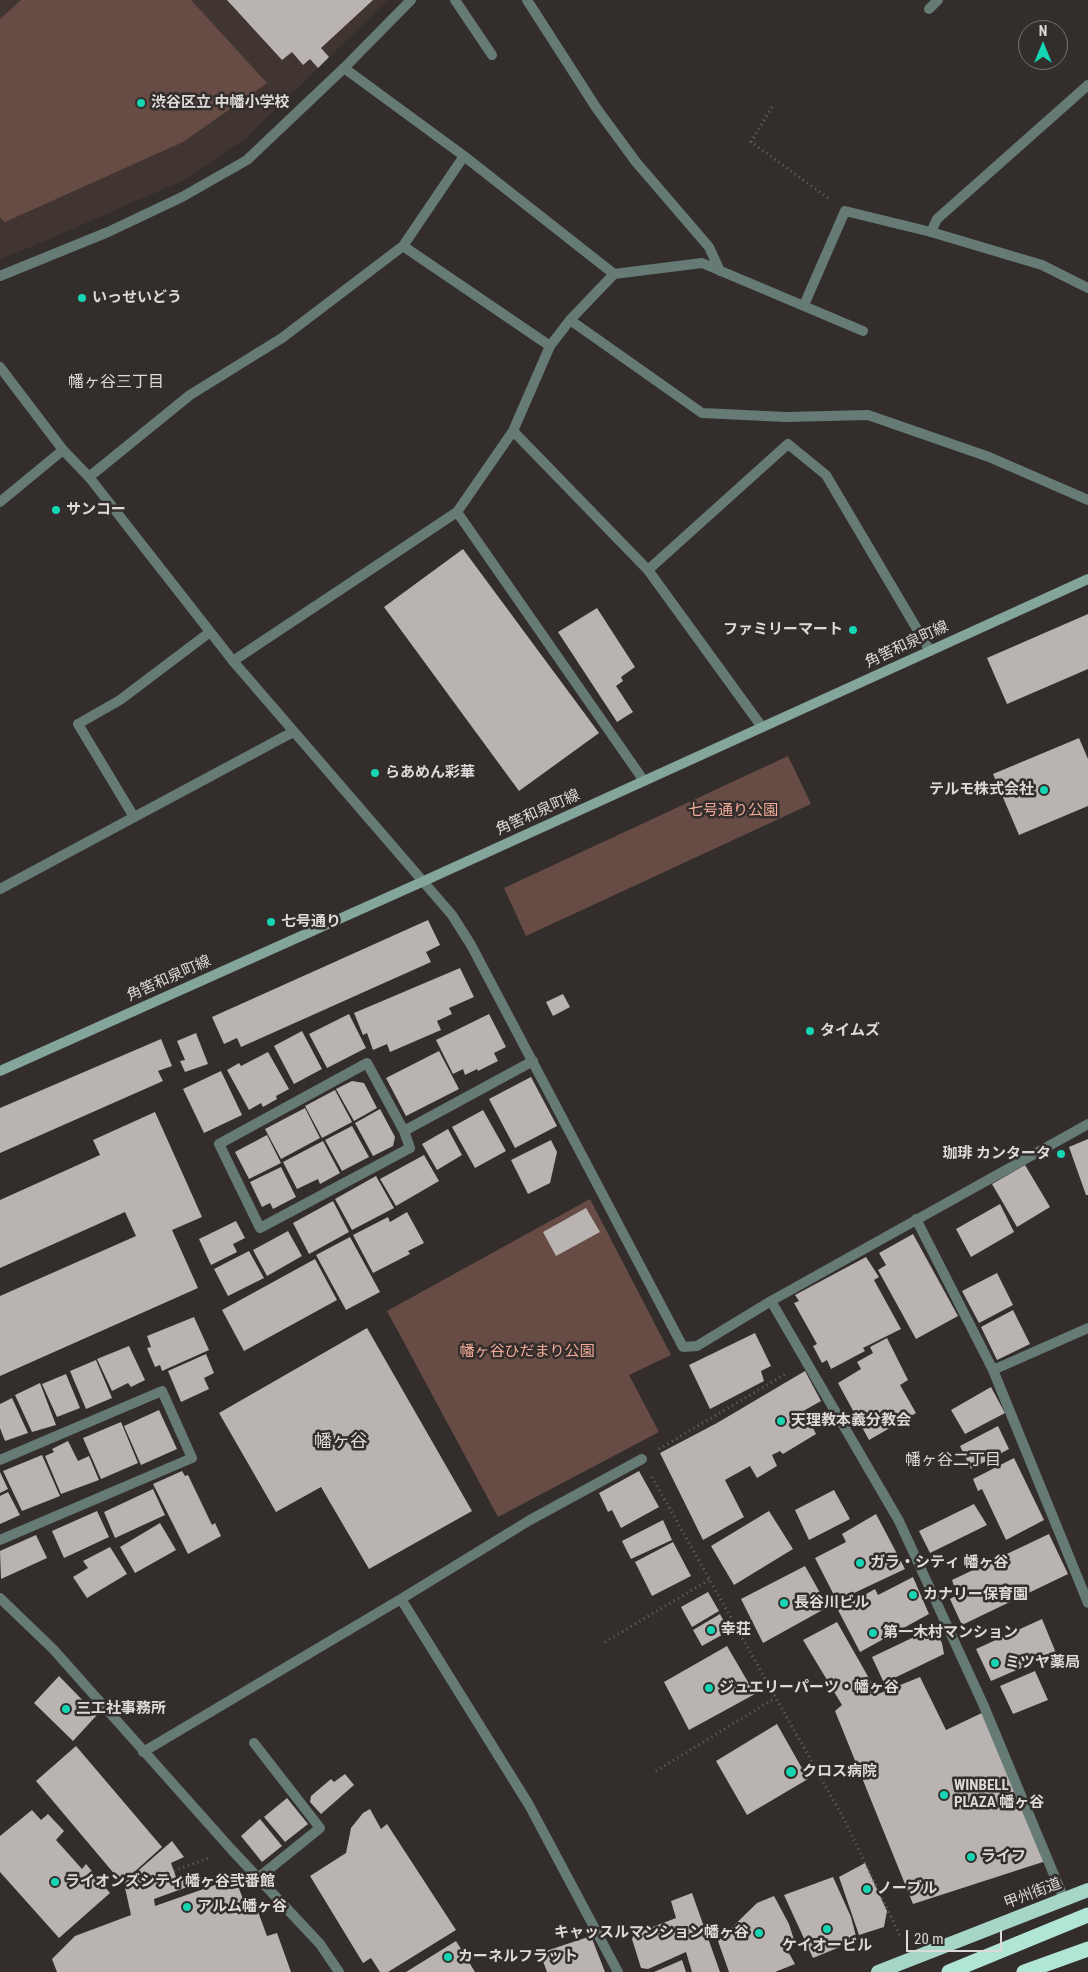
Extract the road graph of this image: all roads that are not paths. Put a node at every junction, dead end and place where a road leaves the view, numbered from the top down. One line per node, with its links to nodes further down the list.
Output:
1 (411, 0): 7 (street)
2 (455, 0): 6 (street)
3 (527, 0): 12 (street)
4 (938, 0): 5 (street)
5 (929, 9)
6 (492, 54)
7 (344, 68): 9 (street); 14 (street)
8 (1088, 85): 10 (street)
9 (464, 156): 11 (street); 13 (street)
10 (931, 232): 15 (street); 16 (street)
11 (403, 246): 19 (street); 23 (street)
12 (720, 271): 13 (street); 16 (street)
13 (614, 274): 17 (street)
14 (0, 276)
15 (1088, 288)
16 (804, 305): 18 (street)
17 (570, 320): 19 (street); 24 (street)
18 (862, 331)
19 (550, 346): 21 (street)
20 (0, 367): 22 (street)
21 (513, 431): 26 (street); 27 (street)
22 (63, 450): 23 (street); 25 (street)
23 (89, 477): 29 (street)
24 (1088, 500)
25 (0, 502)
26 (457, 512): 31 (street); 34 (street)
27 (648, 570): 30 (street); 32 (street)
28 (1088, 579): 30 (main road, 角筈和泉町線)
29 (210, 632): 31 (street); 35 (street)
30 (930, 651): 32 (main road, 角筈和泉町線)
31 (233, 660): 33 (street)
32 (762, 727): 34 (main road, 角筈和泉町線)
33 (293, 732): 35 (street); 36 (street)
34 (644, 781): 36 (main road, 角筈和泉町線)
35 (134, 816): 37 (street)
36 (424, 881): 38 (street); 39 (main road, 角筈和泉町線)
37 (0, 889)
38 (533, 1061): 41 (street); 43 (street)
39 (0, 1071)
40 (1088, 1124): 42 (street)
41 (404, 1131): 41 (street)
42 (916, 1219): 43 (street); 45 (street)
43 (772, 1301): 56 (street)
44 (1088, 1328): 45 (street)
45 (993, 1370): 51 (street)
46 (642, 1459): 50 (street)
47 (0, 1460): 48 (street)
48 (0, 1540)
49 (0, 1598): 53 (street)
50 (401, 1599): 53 (street); 60 (street)
51 (1088, 1603)
52 (254, 1742): 54 (street)
53 (143, 1752): 54 (street)
54 (258, 1878): 59 (street)
55 (1088, 1890): 56 (highway, 甲州街道)
56 (1064, 1899): 61 (highway, 甲州街道)
57 (1088, 1914): 62 (highway)
58 (1088, 1949): 63 (highway)
59 (340, 1972)
60 (618, 1972)
61 (878, 1972)
62 (949, 1972)
63 (1024, 1972)

